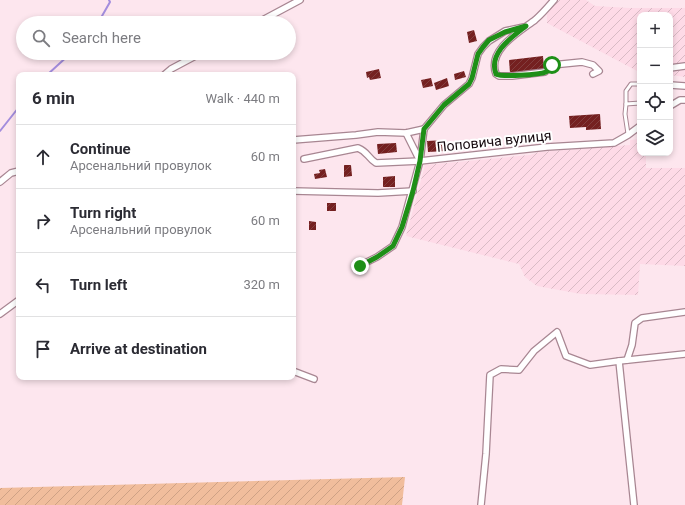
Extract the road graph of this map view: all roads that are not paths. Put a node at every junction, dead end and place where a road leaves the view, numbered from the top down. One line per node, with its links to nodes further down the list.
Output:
1 (300, 0): 3 (street)
2 (554, 0): 4 (street)
3 (270, 16)
4 (526, 26): 9 (street); 18 (street)
5 (188, 60): 8 (street)
6 (685, 66): 7 (street)
7 (673, 68)
8 (168, 72)
9 (593, 74)
10 (637, 84): 15 (lane)
11 (673, 85): 12 (street)
12 (685, 86)
13 (682, 100): 16 (street)
14 (637, 103): 15 (lane)
15 (626, 104): 20 (lane)
16 (673, 104)
17 (637, 128): 20 (street, Поповича вулиця)
18 (424, 129): 19 (street); 23 (street)
19 (406, 133): 21 (street); 23 (street)
20 (628, 135): 23 (street, Поповича вулиця)
21 (296, 140)
22 (304, 159): 23 (street, Поповича вулиця)
23 (420, 161): 27 (street)
24 (16, 172): 25 (street)
25 (0, 182)
26 (296, 191): 27 (street)
27 (413, 191): 28 (street)
28 (360, 266)
29 (16, 302): 31 (street)
30 (685, 312): 33 (street)
31 (0, 314)
32 (685, 354): 33 (street)
33 (627, 360): 34 (street)
34 (619, 361): 37 (street); 38 (street)
35 (296, 372): 36 (street)
36 (314, 379)
37 (481, 505)
38 (634, 505)

